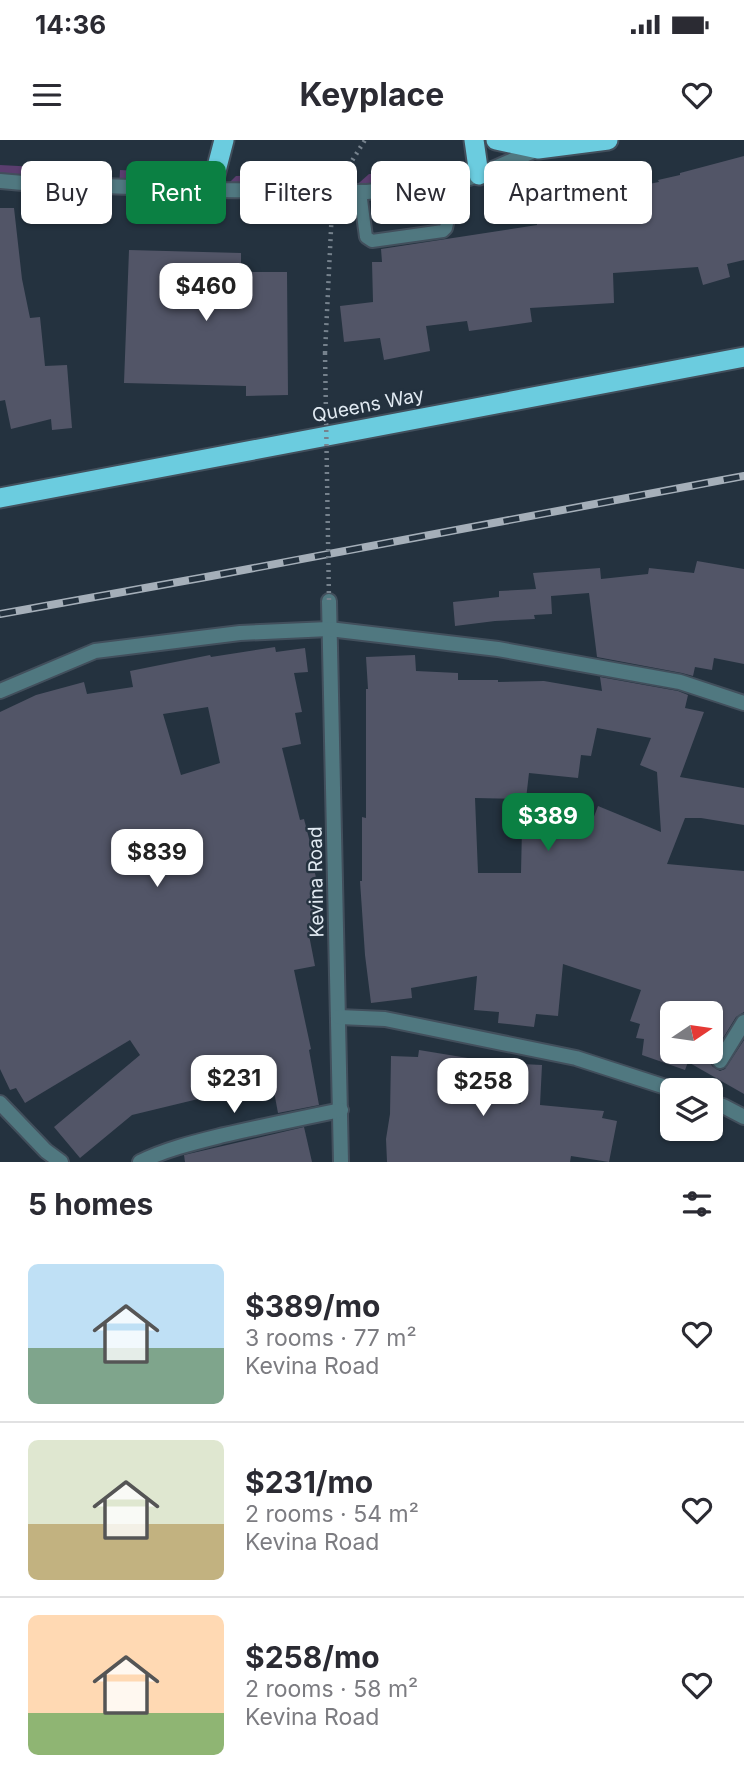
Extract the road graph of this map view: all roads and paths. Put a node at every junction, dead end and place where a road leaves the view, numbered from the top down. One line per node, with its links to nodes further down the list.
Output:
1 (224, 140): 7 (highway)
2 (365, 140): 8 (path)
3 (474, 140): 9 (highway)
4 (496, 140): 6 (highway)
5 (608, 140): 6 (highway)
6 (538, 149): 9 (street)
7 (219, 161)
8 (351, 161)
9 (479, 174): 10 (street)
10 (470, 177)
11 (0, 181): 12 (street)
12 (126, 187)
13 (371, 191): 15 (street)
14 (357, 192): 15 (street)
15 (360, 192): 17 (lane)
16 (331, 224): 20 (path, bridge)
17 (447, 224)
18 (744, 357): 19 (highway, Queens Way)
19 (0, 498)
20 (329, 601): 21 (street, Kevina Road)
21 (330, 629): 22 (street); 23 (street); 24 (street, Kevina Road)
22 (0, 691)
23 (744, 703)
24 (339, 1017): 27 (street); 30 (street, Kevina Road)
25 (744, 1022): 26 (street)
26 (723, 1056)
27 (660, 1085)
28 (0, 1102): 32 (street)
29 (723, 1106): 31 (street)
30 (341, 1110): 33 (street); 34 (street, Kevina Road)
31 (744, 1117)
32 (61, 1162)
33 (140, 1162)
34 (341, 1162)

